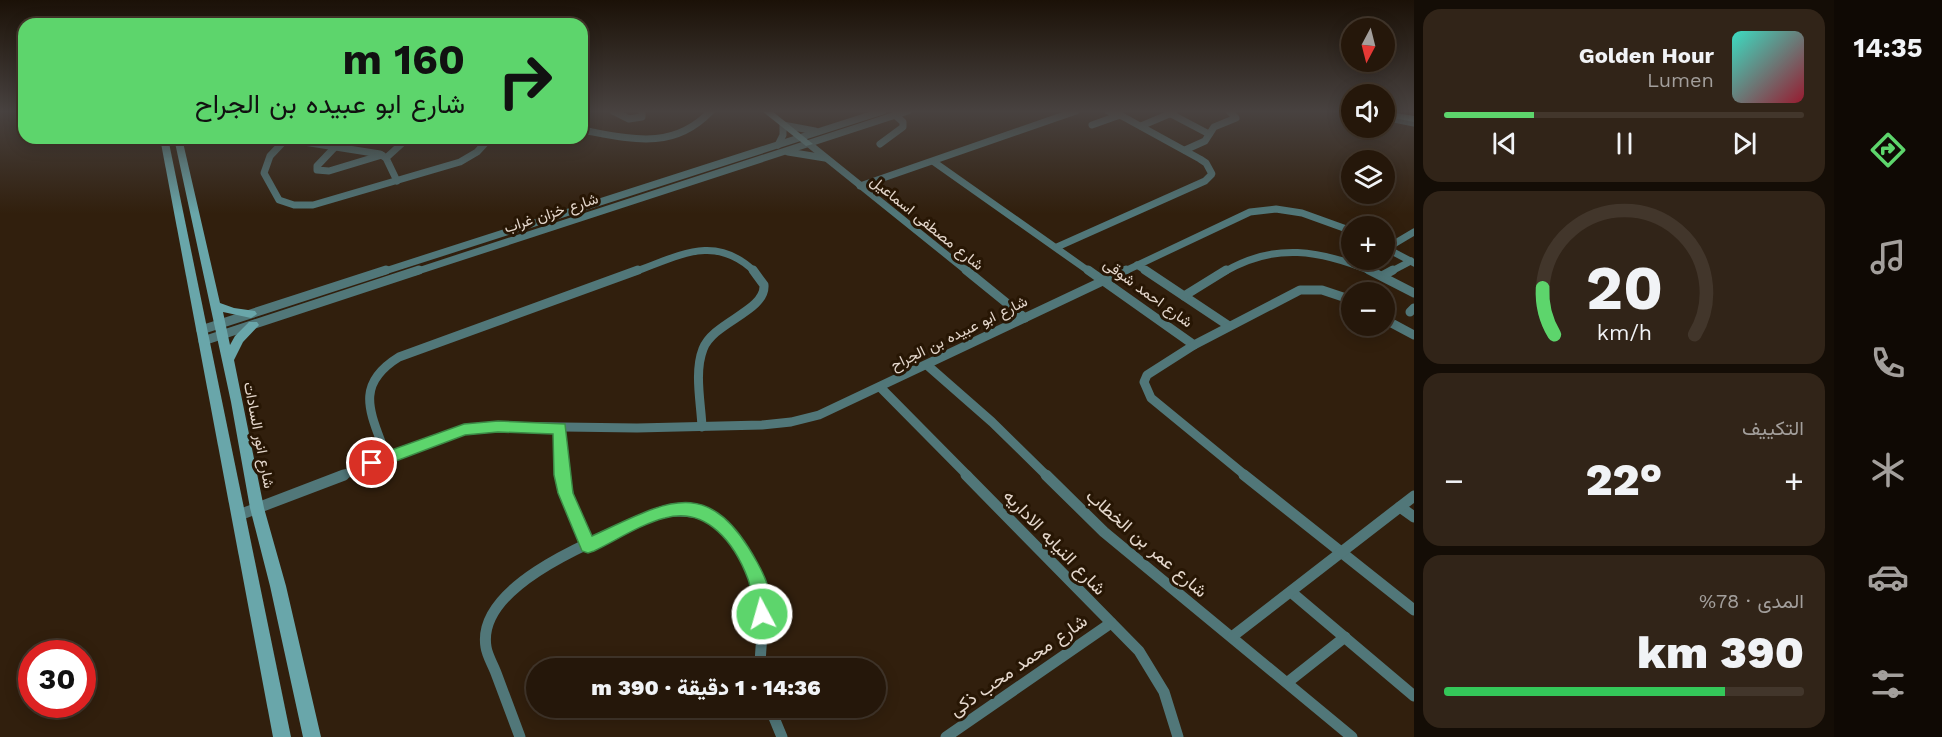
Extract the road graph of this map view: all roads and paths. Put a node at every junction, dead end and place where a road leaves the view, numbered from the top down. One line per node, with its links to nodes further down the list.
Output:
1 (165, 145): 43 (street)
2 (180, 145): 37 (street, شارع انور السادات)
3 (280, 145): 21 (street)
4 (326, 145): 15 (street)
5 (399, 145): 18 (street)
6 (483, 145): 21 (street)
7 (781, 145): 16 (street)
8 (787, 145): 16 (street, شارع خزان غراب)
9 (801, 145): 16 (street, شارع خزان غراب)
10 (811, 145): 19 (street, شارع مصطفى اسماعيل)
11 (827, 145): 19 (street)
12 (980, 145): 20 (street)
13 (1177, 145): 17 (street)
14 (1195, 145): 17 (street)
15 (336, 147): 18 (street); 18 (street)
16 (780, 149): 19 (street); 24 (street, شارع خزان غراب); 26 (street, شارع خزان غراب)
17 (1185, 150): 28 (street)
18 (385, 157): 21 (street)
19 (830, 160): 22 (street, شارع مصطفى اسماعيل)
20 (934, 162): 22 (street); 28 (street, شارع احمد شوقى)
21 (397, 182)
22 (860, 186): 38 (street, شارع مصطفى اسماعيل)
23 (1341, 227): 31 (street, شارع ابو عبيده بن الجراح)
24 (516, 229): 26 (street); 39 (street, شارع خزان غراب)
25 (1414, 232): 27 (street)
26 (522, 237): 39 (street, شارع خزان غراب)
27 (1395, 243)
28 (1057, 247): 33 (street, شارع احمد شوقى)
29 (1395, 253): 30 (street)
30 (1412, 262): 32 (street)
31 (1137, 265): 33 (street, شارع ابو عبيده بن الجراح); 35 (street)
32 (1382, 276): 34 (street); 35 (street)
33 (1105, 280): 38 (street, شارع ابو عبيده بن الجراح); 45 (street, شارع احمد شوقى)
34 (1414, 293)
35 (1184, 296): 41 (street)
36 (1341, 296): 41 (street)
37 (214, 304): 39 (street); 42 (street, شارع انور السادات)
38 (1025, 318): 47 (street, شارع ابو عبيده بن الجراح)
39 (252, 320): 42 (street, شارع خزان غراب); 46 (street)
40 (1395, 324): 44 (street)
41 (1229, 326): 45 (street)
42 (220, 330): 43 (street, شارع خزان غراب); 46 (street, شارع انور السادات)
43 (202, 335): 55 (street)
44 (1414, 335)
45 (1194, 345): 58 (street, شارع احمد شوقى)
46 (227, 361): 54 (street, شارع انور السادات)
47 (927, 365): 48 (street, شارع ابو عبيده بن الجراح); 62 (street, شارع عمر بن الخطاب)
48 (880, 387): 49 (street, شارع ابو عبيده بن الجراح); 61 (street, شارع النيابه الاداريه)
49 (702, 427): 50 (street, شارع ابو عبيده بن الجراح); 51 (street)
50 (560, 428): 51 (street, شارع ابو عبيده بن الجراح); 57 (street)
51 (387, 458): 54 (street, شارع ابو عبيده بن الجراح)
52 (1414, 495): 53 (street)
53 (1400, 507): 56 (street); 58 (street)
54 (257, 508): 55 (street, شارع ابو عبيده بن الجراح); 70 (street, شارع انور السادات)
55 (239, 515): 69 (street)
56 (1414, 517)
57 (588, 546): 64 (street); 71 (street)
58 (1341, 552): 59 (street); 60 (street)
59 (1290, 592): 62 (street); 63 (street)
60 (1414, 610)
61 (1111, 623): 73 (street, شارع محمد محب ذكى); 74 (street, شارع النيابه الاداريه)
62 (1233, 636): 65 (street, شارع عمر بن الخطاب)
63 (1345, 637): 65 (street); 66 (street)
64 (760, 658)
65 (1288, 682): 68 (street, شارع عمر بن الخطاب)
66 (1414, 696)
67 (774, 718): 72 (street)
68 (1350, 736)
69 (282, 737)
70 (312, 737)
71 (520, 737)
72 (782, 737)
73 (946, 737)
74 (1178, 737)

